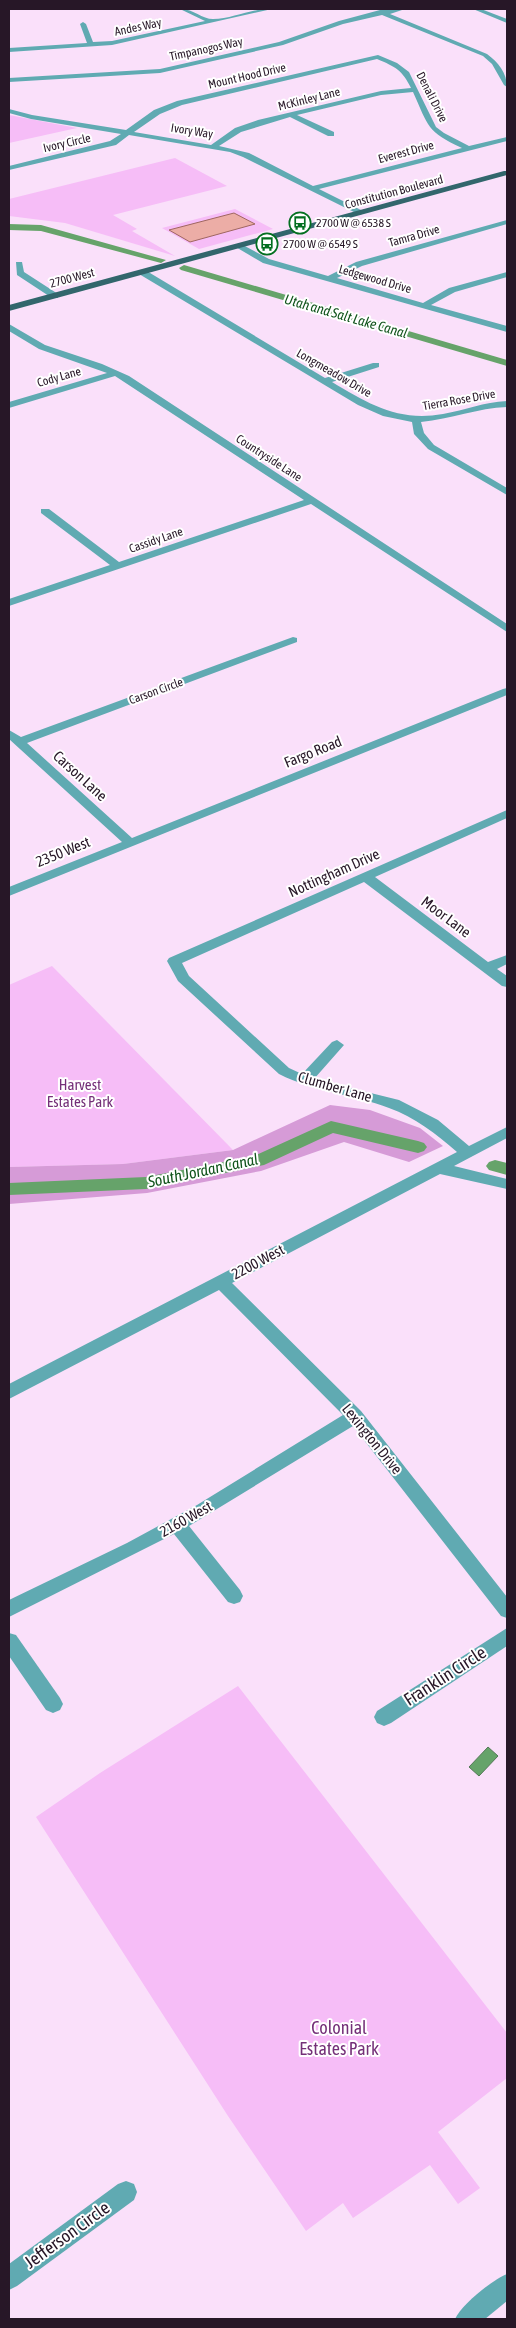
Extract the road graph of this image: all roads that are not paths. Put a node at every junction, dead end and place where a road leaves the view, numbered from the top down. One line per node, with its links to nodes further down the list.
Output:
1 (183, 9): 8 (street)
2 (269, 9): 8 (street, Andes Way)
3 (372, 9): 6 (street)
4 (402, 9): 6 (street, Timpanogos Way)
5 (476, 9): 7 (street)
6 (382, 13): 13 (street, Timpanogos Way); 14 (street)
7 (507, 21)
8 (213, 22): 10 (street, Andes Way)
9 (83, 24): 10 (street)
10 (91, 45): 11 (street, Andes Way)
11 (9, 50)
12 (378, 57): 15 (street, Denali Drive); 20 (street, Mount Hood Drive)
13 (9, 80)
14 (507, 84)
15 (415, 90): 18 (street, McKinley Lane); 24 (street, Denali Drive)
16 (9, 111): 19 (street, Ivory Way)
17 (56, 112): 19 (street)
18 (291, 115): 21 (street); 23 (street, McKinley Lane)
19 (45, 120): 20 (street, Ivory Way)
20 (128, 132): 23 (street, Ivory Way); 25 (street, Ivory Circle)
21 (331, 134)
22 (507, 139): 24 (street, Everest Drive)
23 (214, 146): 27 (street, Ivory Way)
24 (467, 148): 27 (street, Everest Drive)
25 (9, 168)
26 (507, 173): 28 (main road, Constitution Boulevard)
27 (311, 188): 28 (street, Ivory Way)
28 (360, 213): 30 (main road, Constitution Boulevard)
29 (507, 222): 34 (street, Tamra Drive)
30 (238, 246): 32 (main road, Constitution Boulevard); 34 (street, Ledgewood Drive)
31 (19, 264): 35 (street)
32 (142, 272): 35 (main road, 2700 West); 42 (street, Longmeadow Drive)
33 (507, 274): 36 (street)
34 (329, 279): 36 (street, Ledgewood Drive)
35 (55, 296): 37 (main road, 2700 West)
36 (423, 306): 39 (street, Ledgewood Drive)
37 (9, 308)
38 (9, 327): 41 (street, Countryside Lane)
39 (507, 329)
40 (376, 365): 42 (street)
41 (116, 373): 44 (street, Cody Lane); 47 (street, Countryside Lane)
42 (324, 381): 45 (street, Longmeadow Drive)
43 (507, 404): 45 (street, Tierra Rose Drive)
44 (9, 405)
45 (416, 420): 46 (street)
46 (507, 492)
47 (311, 501): 49 (street, Cassidy Lane); 51 (street, Countryside Lane)
48 (45, 511): 49 (street)
49 (117, 566): 50 (street, Cassidy Lane)
50 (9, 603)
51 (507, 629)
52 (293, 640): 55 (street, Carson Circle)
53 (507, 691): 57 (street, Fargo Road)
54 (9, 733): 55 (street, Carson Lane)
55 (18, 742): 57 (street, Carson Lane)
56 (507, 814): 58 (street, Nottingham Drive)
57 (130, 843): 59 (street, 2350 West)
58 (366, 877): 61 (street, Nottingham Drive); 62 (street, Moor Lane)
59 (9, 892)
60 (507, 959): 62 (street)
61 (174, 961): 65 (street, Clumber Lane)
62 (487, 968): 63 (street, Moor Lane)
63 (507, 983)
64 (337, 1045): 65 (street)
65 (304, 1081): 67 (street, Clumber Lane)
66 (507, 1132): 67 (street, 2200 West)
67 (468, 1153): 68 (street, 2200 West)
68 (438, 1168): 69 (street); 70 (street, 2200 West)
69 (507, 1184)
70 (221, 1282): 71 (street, 2200 West); 72 (street, Lexington Drive)
71 (9, 1392)
72 (355, 1416): 73 (street, 2160 West); 76 (street, Lexington Drive)
73 (177, 1525): 74 (street); 75 (street, 2160 West)
74 (234, 1596)
75 (9, 1609)
76 (507, 1610)
77 (507, 1636): 80 (street, Franklin Circle)
78 (9, 1642): 79 (street)
79 (53, 1704)
80 (384, 1717)
81 (126, 2192): 82 (street, Jefferson Circle)
82 (9, 2278)
83 (507, 2286): 84 (street)
84 (467, 2319)

